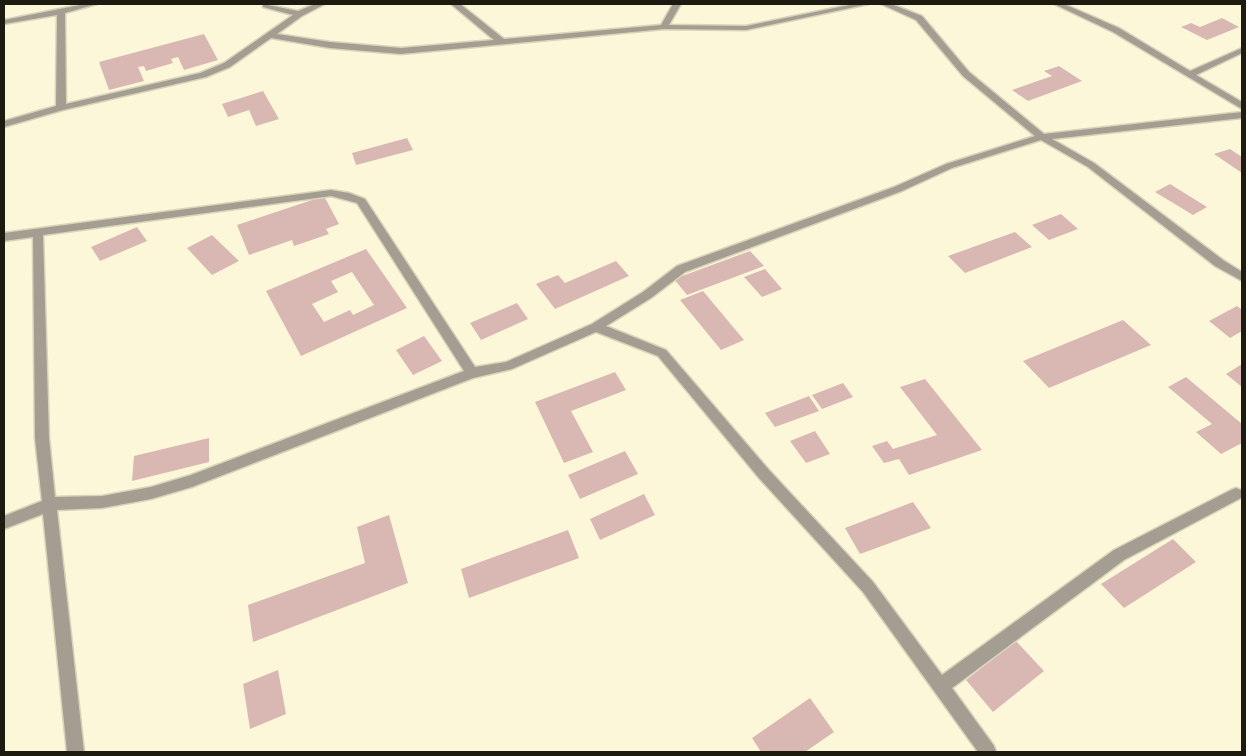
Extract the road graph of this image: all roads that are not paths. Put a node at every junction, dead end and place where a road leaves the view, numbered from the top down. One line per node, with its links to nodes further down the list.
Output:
1 (93, 4): 9 (street)
2 (321, 4): 10 (street)
3 (455, 4): 14 (street)
4 (677, 4): 12 (street)
5 (865, 4): 12 (street)
6 (885, 4): 21 (street)
7 (1058, 4): 16 (street)
8 (266, 5): 10 (street)
9 (62, 12): 11 (street); 18 (street)
10 (299, 14): 13 (street)
11 (4, 22)
12 (664, 27): 14 (street)
13 (269, 35): 14 (street); 18 (street)
14 (502, 42)
15 (1242, 50): 16 (street)
16 (1191, 74): 17 (street)
17 (1242, 106)
18 (61, 108): 20 (street)
19 (1242, 115): 21 (street)
20 (4, 124)
21 (1042, 138): 24 (street); 25 (street)
22 (38, 232): 23 (street); 26 (street); 28 (street)
23 (4, 237)
24 (1242, 277)
25 (596, 327): 26 (street); 30 (street)
26 (472, 373): 28 (street)
27 (1236, 494): 30 (street)
28 (50, 504): 29 (street); 31 (street)
29 (4, 523)
30 (941, 686): 32 (street)
31 (75, 752)
32 (988, 752)

